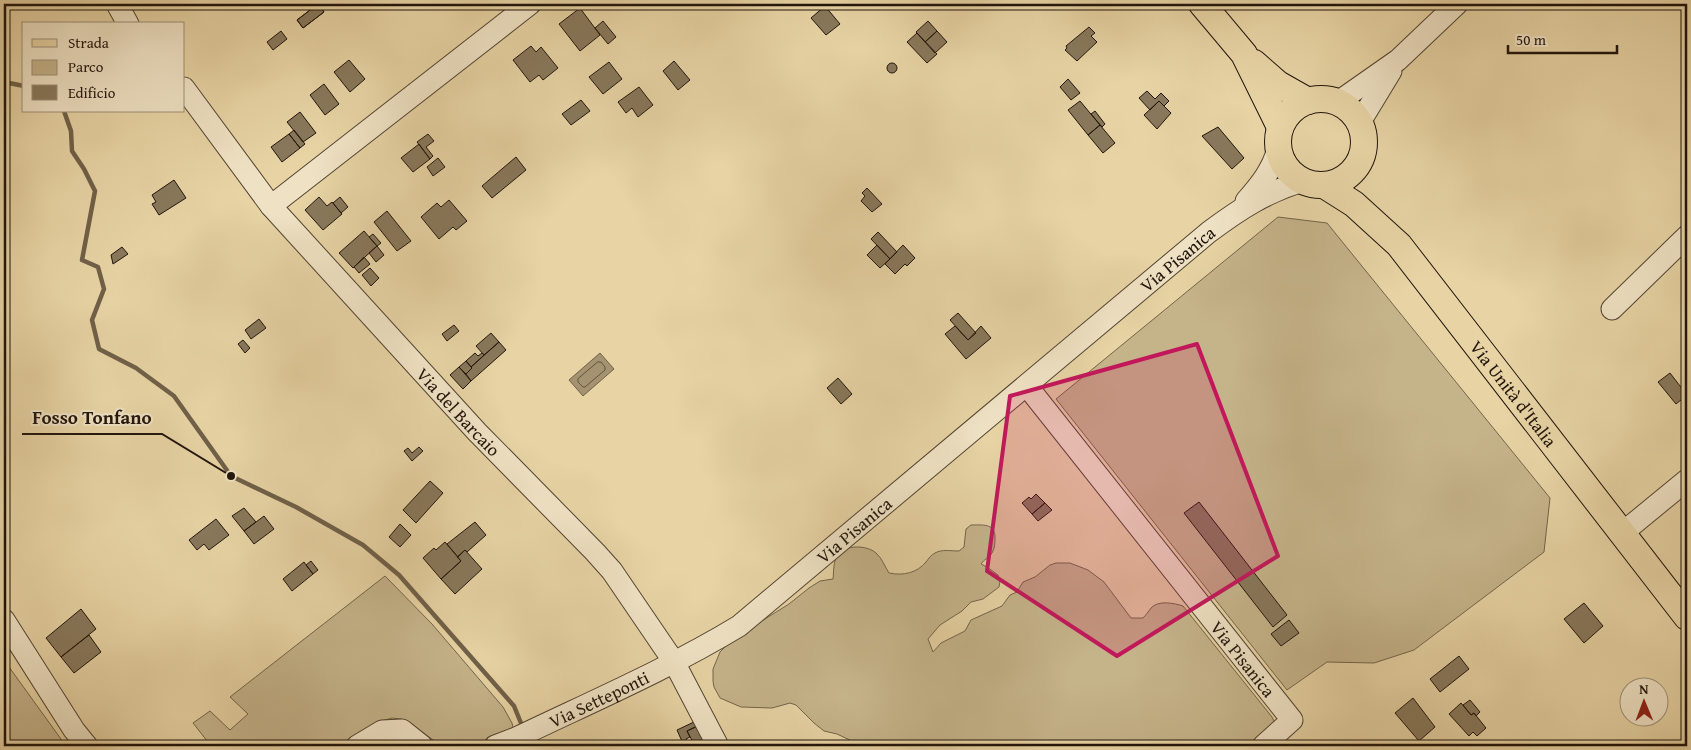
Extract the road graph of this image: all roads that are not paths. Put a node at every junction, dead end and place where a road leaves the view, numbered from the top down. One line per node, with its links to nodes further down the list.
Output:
1 (117, 4): 5 (street)
2 (530, 4): 15 (street)
3 (1202, 4): 6 (main road)
4 (1457, 4): 7 (street)
5 (127, 22)
6 (1244, 54): 9 (main road); 12 (main road)
7 (1398, 60): 10 (street); 11 (street)
8 (185, 89): 15 (street, Via del Barcaio)
9 (1308, 101): 10 (main road); 12 (main road)
10 (1338, 102): 11 (main road)
11 (1360, 122): 13 (main road)
12 (1279, 138): 14 (main road); 16 (street, Via Pisanica)
13 (1358, 163): 14 (main road); 18 (main road)
14 (1313, 183): 16 (street, Via Pisanica); 18 (main road, Via Unità d'Italia)
15 (271, 206): 25 (street, Via del Barcaio)
16 (1238, 210): 20 (street, Via Pisanica)
17 (1687, 236): 19 (street)
18 (1399, 245): 22 (main road, Via Unità d'Italia)
19 (1612, 309)
20 (1027, 386): 25 (street, Via Pisanica); 31 (street, Via Pisanica)
21 (1687, 480): 22 (street)
22 (1622, 534): 23 (main road, Via Unità d'Italia)
23 (1687, 617)
24 (4, 620): 26 (street)
25 (674, 662): 29 (street, Via Setteponti); 30 (street, Via del Barcaio)
26 (87, 746)
27 (357, 746): 28 (street)
28 (422, 746)
29 (495, 746)
30 (718, 746)
31 (1263, 746)

